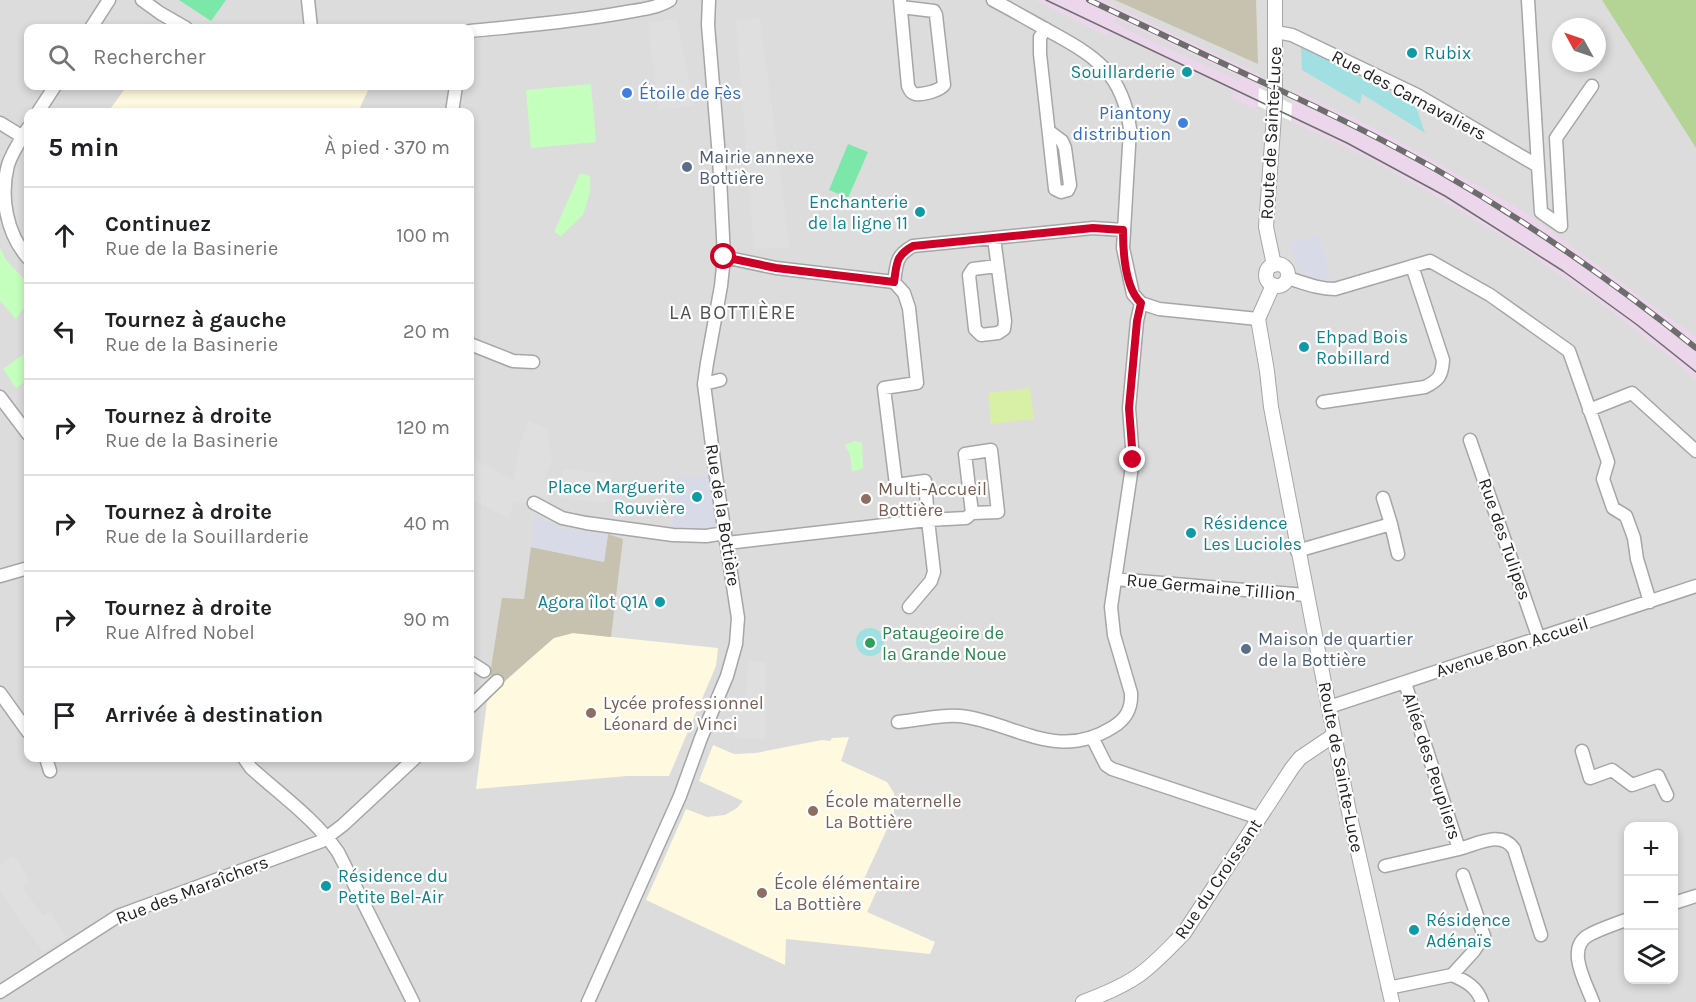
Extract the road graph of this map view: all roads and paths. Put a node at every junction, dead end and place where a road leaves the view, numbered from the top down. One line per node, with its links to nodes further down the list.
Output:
1 (109, 0): 10 (street)
2 (142, 0): 11 (street)
3 (308, 0): 12 (street)
4 (670, 0): 14 (street)
5 (709, 0): 29 (street, Rue de la Bottière)
6 (993, 0): 13 (street)
7 (1275, 0): 15 (street, Route de Sainte-Luce)
8 (1528, 0): 25 (street)
9 (900, 4): 9 (street)
10 (94, 24)
11 (179, 24)
12 (311, 24)
13 (1046, 29): 23 (street); 26 (street)
14 (474, 31)
15 (1276, 32): 25 (street, Rue des Carnavaliers); 30 (street, Route de Sainte-Luce)
16 (1592, 86): 25 (street)
17 (52, 90): 19 (street)
18 (455, 90): 20 (street)
19 (41, 108)
20 (453, 108)
21 (0, 123): 22 (street)
22 (24, 131)
23 (1050, 132)
24 (24, 136): 28 (street)
25 (1538, 166)
26 (1123, 230): 27 (street); 36 (street)
27 (994, 238): 31 (street); 34 (street)
28 (24, 252)
29 (724, 257): 34 (street); 41 (street, Rue de la Bottière)
30 (1274, 265): 33 (street); 35 (street)
31 (997, 266): 31 (street)
32 (1412, 266): 33 (street); 43 (street); 44 (street)
33 (1288, 278): 35 (street)
34 (894, 282): 51 (street)
35 (1273, 285): 37 (street)
36 (1141, 303): 37 (street); 58 (street)
37 (1258, 319): 54 (street, Route de Sainte-Luce)
38 (474, 346): 39 (street)
39 (533, 362)
40 (720, 380): 41 (street)
41 (704, 384): 53 (street, Rue de la Bottière)
42 (0, 397): 45 (street)
43 (1323, 402)
44 (1589, 410): 47 (street); 61 (street)
45 (24, 429)
46 (1470, 440): 63 (street, Rue des Tulipes)
47 (1696, 451)
48 (1383, 498): 52 (street)
49 (534, 503): 53 (street)
50 (972, 513): 50 (street); 51 (street)
51 (928, 520): 53 (street); 62 (street)
52 (1390, 524): 54 (street); 55 (street)
53 (726, 538): 94 (street, Rue de la Bottière)
54 (1298, 551): 60 (street, Route de Sainte-Luce)
55 (1398, 554)
56 (24, 569): 57 (street)
57 (0, 576)
58 (1115, 579): 60 (street, Rue Germaine Tillion); 74 (street)
59 (1696, 586): 61 (street, Avenue Bon Accueil)
60 (1306, 595): 70 (street, Route de Sainte-Luce)
61 (1650, 602): 63 (street, Avenue Bon Accueil)
62 (909, 607)
63 (1539, 639): 67 (street, Avenue Bon Accueil)
64 (474, 665): 65 (street)
65 (484, 671)
66 (497, 681): 69 (street)
67 (1405, 683): 70 (street, Avenue Bon Accueil); 83 (street, Allée des Peupliers)
68 (1, 696): 72 (street)
69 (474, 703)
70 (1329, 707): 73 (street, Route de Sainte-Luce)
71 (898, 722): 74 (street)
72 (24, 727)
73 (1334, 735): 81 (street, Rue du Croissant); 91 (street, Route de Sainte-Luce)
74 (1092, 737): 81 (street)
75 (1581, 751): 80 (street)
76 (47, 762): 79 (street)
77 (247, 762): 82 (street)
78 (411, 762): 82 (street, Rue des Maraîchers)
79 (50, 771)
80 (1667, 795)
81 (1259, 818): 95 (street, Rue du Croissant)
82 (328, 837): 92 (street, Rue des Maraîchers); 93 (street)
83 (1459, 849): 84 (street, Allée des Peupliers); 89 (street, Allée des Peupliers)
84 (1385, 866)
85 (1462, 875): 90 (street)
86 (1696, 896): 87 (street)
87 (1678, 902)
88 (1624, 921): 98 (street)
89 (1541, 936)
90 (1452, 975): 91 (street); 97 (street)
91 (1388, 988): 96 (street, Route de Sainte-Luce)
92 (0, 992)
93 (413, 1002)
94 (588, 1002)
95 (1083, 1002)
96 (1392, 1002)
97 (1482, 1002)
98 (1593, 1002)

